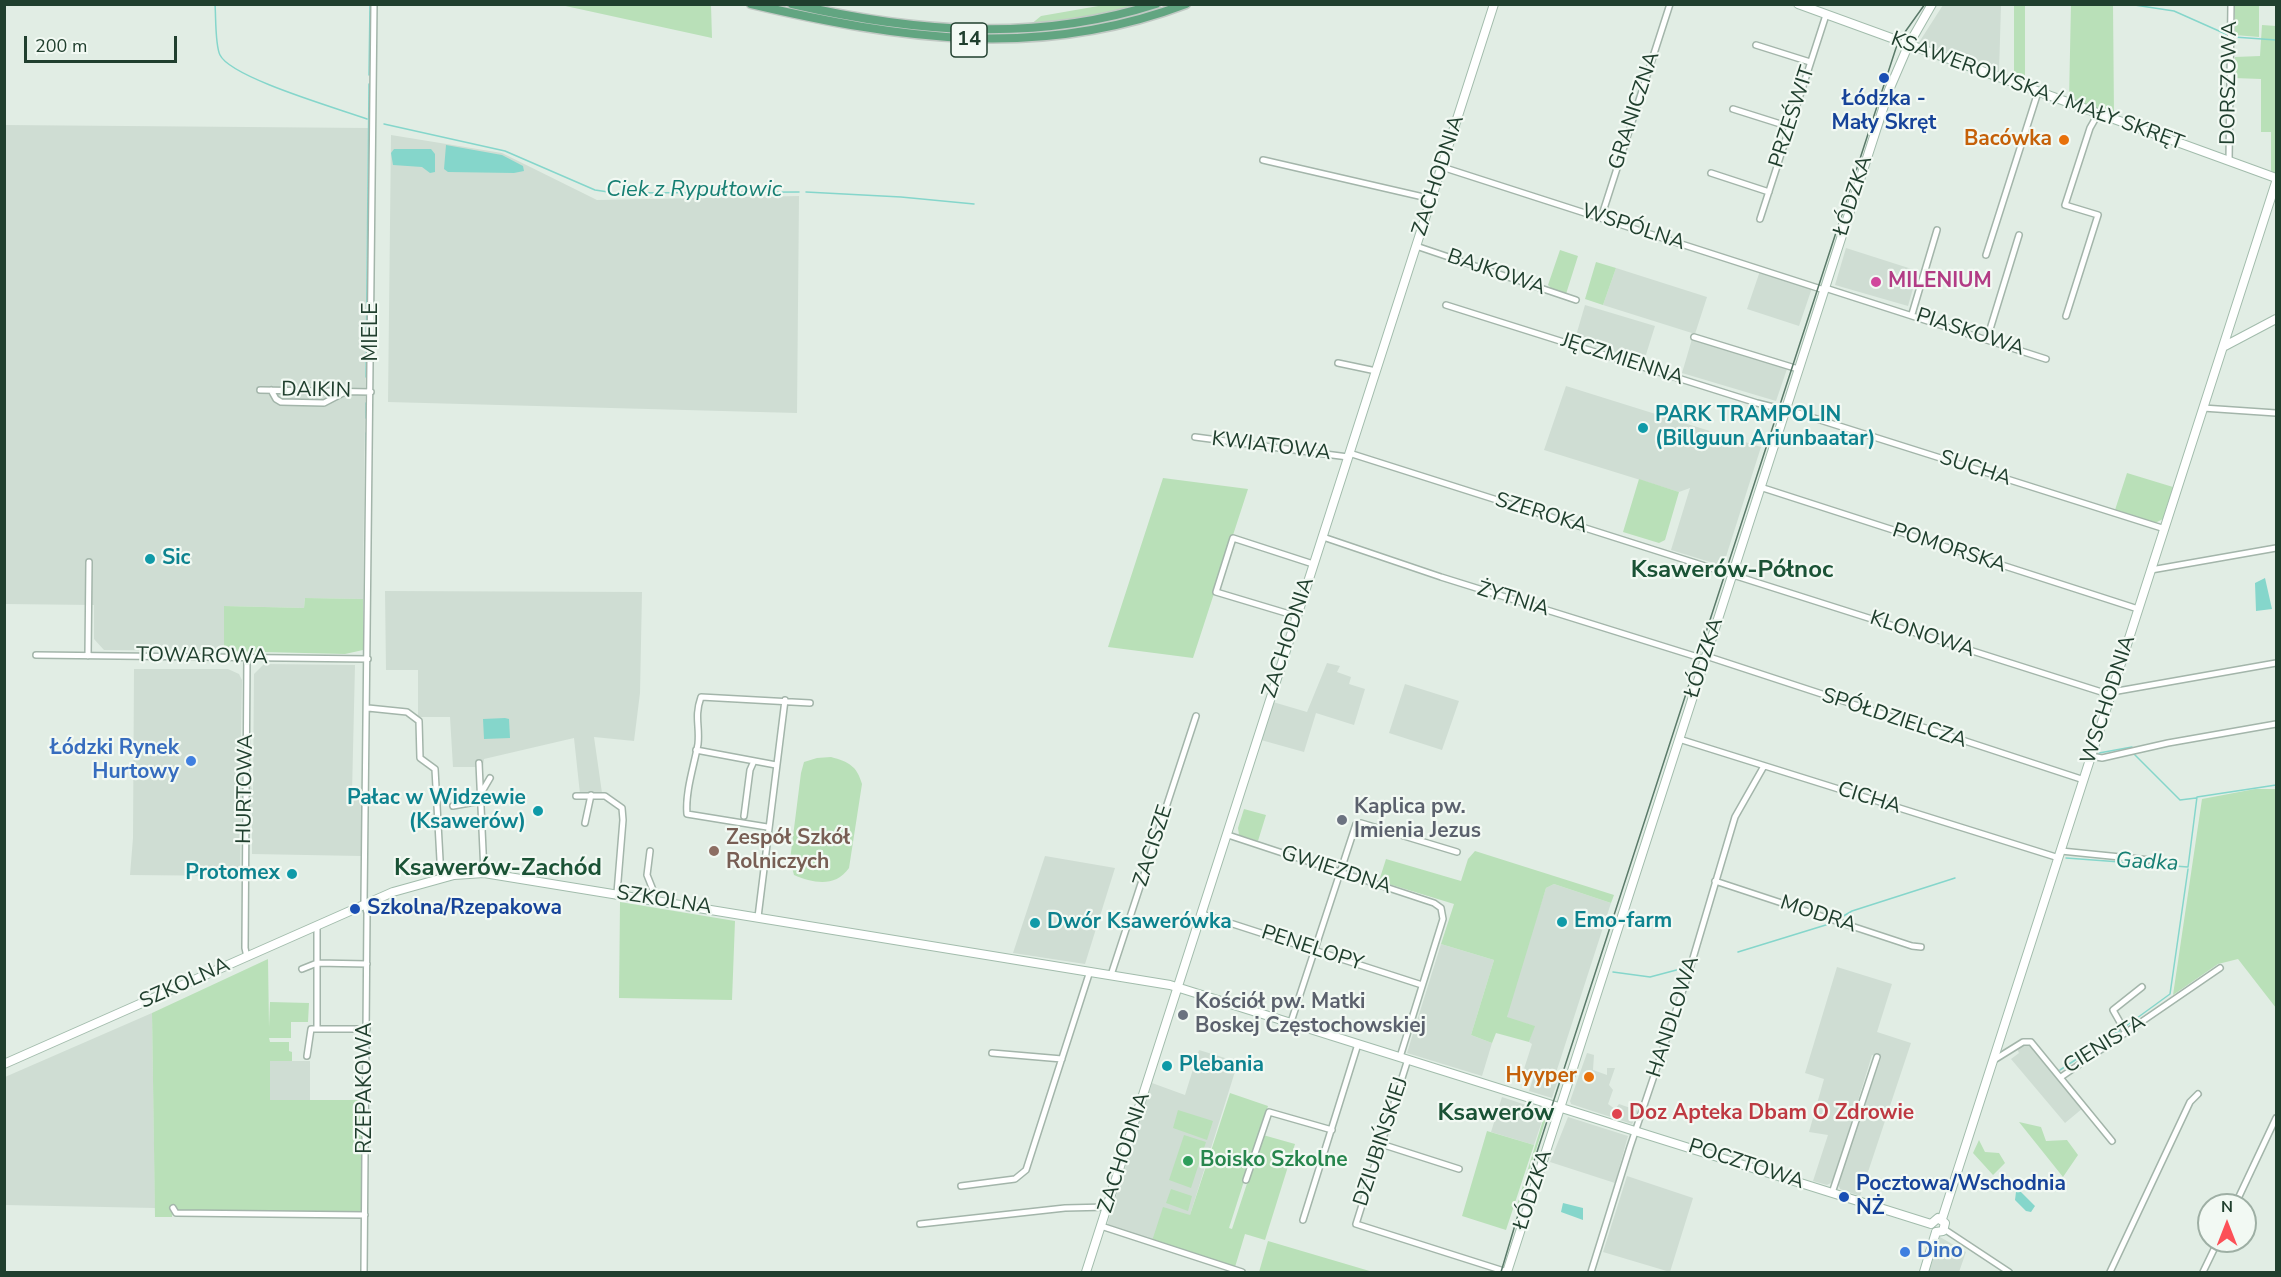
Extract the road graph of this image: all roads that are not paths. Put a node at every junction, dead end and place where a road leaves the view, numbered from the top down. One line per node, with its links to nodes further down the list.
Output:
1 (374, 4): 48 (street, MIELE)
2 (751, 4): 5 (main road, 14)
3 (792, 4): 4 (main road, 14)
4 (1156, 4)
5 (1186, 4)
6 (1494, 4): 21 (street, ZACHODNIA)
7 (1670, 4): 26 (street, GRANICZNA)
8 (1798, 4): 11 (street, KSAWEROWSKA / MAŁY SKRĘT)
9 (1932, 4): 13 (street, ŁÓDZKA)
10 (2231, 4): 20 (street, DORSZOWA)
11 (1826, 15): 13 (street, KSAWEROWSKA / MAŁY SKRĘT); 14 (street, PRZEŚWIT)
12 (1756, 45): 14 (street)
13 (1908, 46): 15 (street, KSAWEROWSKA / MAŁY SKRĘT); 32 (street, ŁÓDZKA)
14 (1810, 62): 18 (street, PRZEŚWIT)
15 (2038, 92): 17 (street, KSAWEROWSKA / MAŁY SKRĘT); 31 (street)
16 (1733, 109): 18 (street)
17 (2098, 114): 20 (street, KSAWEROWSKA / MAŁY SKRĘT); 36 (street)
18 (1790, 127): 24 (street, PRZEŚWIT)
19 (1263, 160): 25 (street)
20 (2229, 161): 23 (street, KSAWEROWSKA / MAŁY SKRĘT)
21 (1442, 167): 25 (street, ZACHODNIA); 26 (street, WSPÓLNA)
22 (1711, 173): 24 (street)
23 (2277, 180): 40 (street, WSCHODNIA)
24 (1769, 192): 27 (street, PRZEŚWIT)
25 (1432, 199): 30 (street, ZACHODNIA)
26 (1601, 218): 32 (street, WSPÓLNA)
27 (1760, 219)
28 (1937, 230): 35 (street)
29 (2019, 235): 39 (street)
30 (1416, 246): 33 (street, BAJKOWA); 44 (street, ZACHODNIA)
31 (1986, 255)
32 (1824, 289): 35 (street, PIASKOWA); 43 (street, ŁÓDZKA)
33 (1576, 300)
34 (1446, 305): 50 (street, JĘCZMIENNA)
35 (1912, 314): 39 (street, PIASKOWA)
36 (2066, 316)
37 (2277, 320): 40 (street)
38 (1694, 337): 43 (street)
39 (1987, 339): 41 (street, PIASKOWA)
40 (2223, 347): 49 (street, WSCHODNIA)
41 (2046, 358)
42 (1338, 363): 44 (street)
43 (1798, 369): 50 (street, ŁÓDZKA)
44 (1376, 371): 53 (street, ZACHODNIA)
45 (260, 390): 46 (street, DAIKIN)
46 (271, 390): 47 (street, DAIKIN); 47 (street)
47 (345, 392): 48 (street, DAIKIN)
48 (371, 392): 68 (street, MIELE)
49 (2203, 408): 51 (street); 55 (street, WSCHODNIA)
50 (1785, 410): 54 (street, ŁÓDZKA); 55 (street, SUCHA)
51 (2277, 413)
52 (1195, 437): 53 (street, KWIATOWA)
53 (1348, 455): 56 (street, ZACHODNIA); 61 (street, SZEROKA)
54 (1760, 487): 61 (street, ŁÓDZKA); 62 (street, POMORSKA)
55 (2164, 529): 60 (street, WSCHODNIA)
56 (1323, 537): 59 (street, ZACHODNIA); 67 (street, ŻYTNIA)
57 (2277, 548): 60 (street)
58 (89, 562): 65 (street)
59 (1313, 564): 63 (street, ZACHODNIA); 63 (street)
60 (2151, 570): 62 (street, WSCHODNIA)
61 (1733, 574): 67 (street, ŁÓDZKA); 70 (street, KLONOWA)
62 (2138, 609): 70 (street, WSCHODNIA)
63 (1296, 616): 92 (street, ZACHODNIA)
64 (36, 656): 65 (street, TOWAROWA)
65 (88, 656): 66 (street, TOWAROWA)
66 (247, 657): 68 (street, TOWAROWA); 110 (street, HURTOWA)
67 (1705, 658): 76 (street, ŁÓDZKA); 84 (street, SPÓŁDZIELCZA)
68 (368, 659): 73 (street, MIELE)
69 (2277, 663): 70 (street)
70 (2111, 694): 78 (street, WSCHODNIA)
71 (785, 700): 72 (street); 77 (street); 81 (street)
72 (810, 703)
73 (368, 708): 99 (street); 103 (street, RZEPAKOWA)
74 (1196, 716): 116 (street, ZACISZE)
75 (2277, 724): 78 (street)
76 (1679, 740): 82 (street, CICHA); 134 (street, ŁÓDZKA)
77 (696, 750): 79 (street); 91 (street)
78 (2091, 756): 84 (street, WSCHODNIA)
79 (754, 761): 81 (street); 89 (street)
80 (480, 763): 87 (street)
81 (776, 765): 91 (street)
82 (1764, 766): 95 (street, CICHA); 100 (street, HANDLOWA)
83 (489, 778): 87 (street)
84 (2084, 780): 95 (street, WSCHODNIA)
85 (591, 795): 86 (street); 90 (street); 101 (street)
86 (576, 796)
87 (481, 798): 88 (street); 97 (street)
88 (453, 806)
89 (744, 816)
90 (585, 823)
91 (767, 827): 106 (street)
92 (1228, 835): 98 (street, GWIEZDNA); 105 (street, ZACHODNIA)
93 (650, 851): 102 (street)
94 (1457, 852): 98 (street)
95 (2060, 855): 96 (street, CICHA); 130 (street, WSCHODNIA)
96 (2150, 860)
97 (484, 873): 99 (street, SZKOLNA); 101 (street, SZKOLNA)
98 (1340, 873): 104 (street, GWIEZDNA); 109 (street)
99 (441, 878): 103 (street, SZKOLNA)
100 (1715, 881): 108 (street, MODRA); 137 (street, HANDLOWA)
101 (617, 893): 102 (street, SZKOLNA)
102 (657, 900): 106 (street, SZKOLNA)
103 (365, 904): 107 (street, SZKOLNA); 112 (street, RZEPAKOWA)
104 (1443, 910): 117 (street, DZIUBIŃSKIEJ)
105 (1202, 914): 109 (street, PENELOPY); 118 (street, ZACHODNIA)
106 (758, 917): 115 (street, SZKOLNA)
107 (317, 926): 110 (street, SZKOLNA); 111 (street)
108 (1921, 946)
109 (1314, 950): 117 (street, PENELOPY); 120 (street)
110 (247, 957): 131 (street, SZKOLNA)
111 (317, 963): 112 (street); 114 (street); 121 (street)
112 (367, 964): 122 (street, RZEPAKOWA)
113 (2220, 968): 123 (street, CIENISTA)
114 (302, 969)
115 (1090, 972): 116 (street, SZKOLNA); 129 (street)
116 (1112, 975): 118 (street, SZKOLNA)
117 (1422, 985): 128 (street, DZIUBIŃSKIEJ)
118 (1178, 987): 120 (street, SZKOLNA); 145 (street, ZACHODNIA)
119 (2142, 987): 123 (street)
120 (1291, 1022): 124 (street, SZKOLNA)
121 (317, 1029): 122 (street); 126 (street)
122 (367, 1029): 147 (street, RZEPAKOWA)
123 (2126, 1033): 132 (street, CIENISTA)
124 (1358, 1044): 128 (street, POCZTOWA); 136 (street)
125 (992, 1053): 129 (street)
126 (306, 1056)
127 (1877, 1057): 143 (street)
128 (1404, 1058): 134 (street, POCZTOWA); 139 (street, DZIUBIŃSKIEJ)
129 (1062, 1059): 142 (street)
130 (1994, 1060): 132 (street, CIENISTA); 148 (street, WSCHODNIA)
131 (4, 1064)
132 (2061, 1077): 138 (street)
133 (2198, 1094): 162 (street)
134 (1561, 1107): 137 (street, POCZTOWA); 158 (street, ŁÓDZKA)
135 (2277, 1118): 144 (street)
136 (1332, 1130): 141 (street); 149 (street)
137 (1636, 1130): 143 (street, POCZTOWA); 159 (street, HANDLOWA)
138 (2112, 1140)
139 (1381, 1144): 140 (street); 158 (street, DZIUBIŃSKIEJ)
140 (1459, 1169)
141 (1246, 1180)
142 (961, 1186)
143 (1832, 1193): 151 (street, POCZTOWA)
144 (2241, 1193)
145 (1108, 1207): 150 (street); 152 (street, ZACHODNIA)
146 (173, 1208): 147 (street)
147 (365, 1215): 155 (street, RZEPAKOWA)
148 (1942, 1219): 151 (street); 153 (street)
149 (1303, 1220)
150 (920, 1224)
151 (1931, 1224): 153 (street)
152 (1101, 1226): 156 (street, ZACHODNIA); 157 (street)
153 (1940, 1231): 160 (street); 161 (street)
154 (2212, 1253): 163 (street)
155 (364, 1272)
156 (1086, 1272)
157 (1242, 1272)
158 (1507, 1272)
159 (1591, 1272)
160 (1924, 1272)
161 (2009, 1272)
162 (2110, 1272)
163 (2203, 1272)

